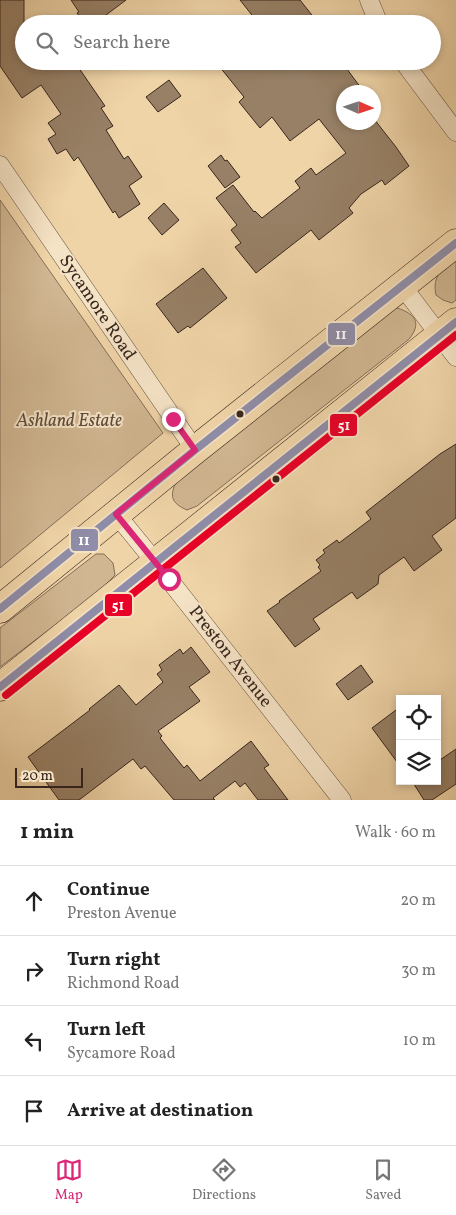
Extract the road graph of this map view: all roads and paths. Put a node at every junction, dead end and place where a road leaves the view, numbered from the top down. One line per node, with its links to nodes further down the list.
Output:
1 (369, 0): 2 (street)
2 (375, 15)
3 (410, 70): 4 (street)
4 (456, 132)
5 (0, 165): 10 (street, Sycamore Road)
6 (456, 243): 7 (main road)
7 (403, 287): 8 (street); 10 (main road)
8 (448, 329): 9 (street); 12 (main road)
9 (456, 357)
10 (195, 450): 11 (main road)
11 (116, 514): 12 (street, Preston Avenue); 13 (main road)
12 (156, 563): 14 (main road); 15 (street, Preston Avenue)
13 (0, 609)
14 (0, 687)
15 (342, 800)

